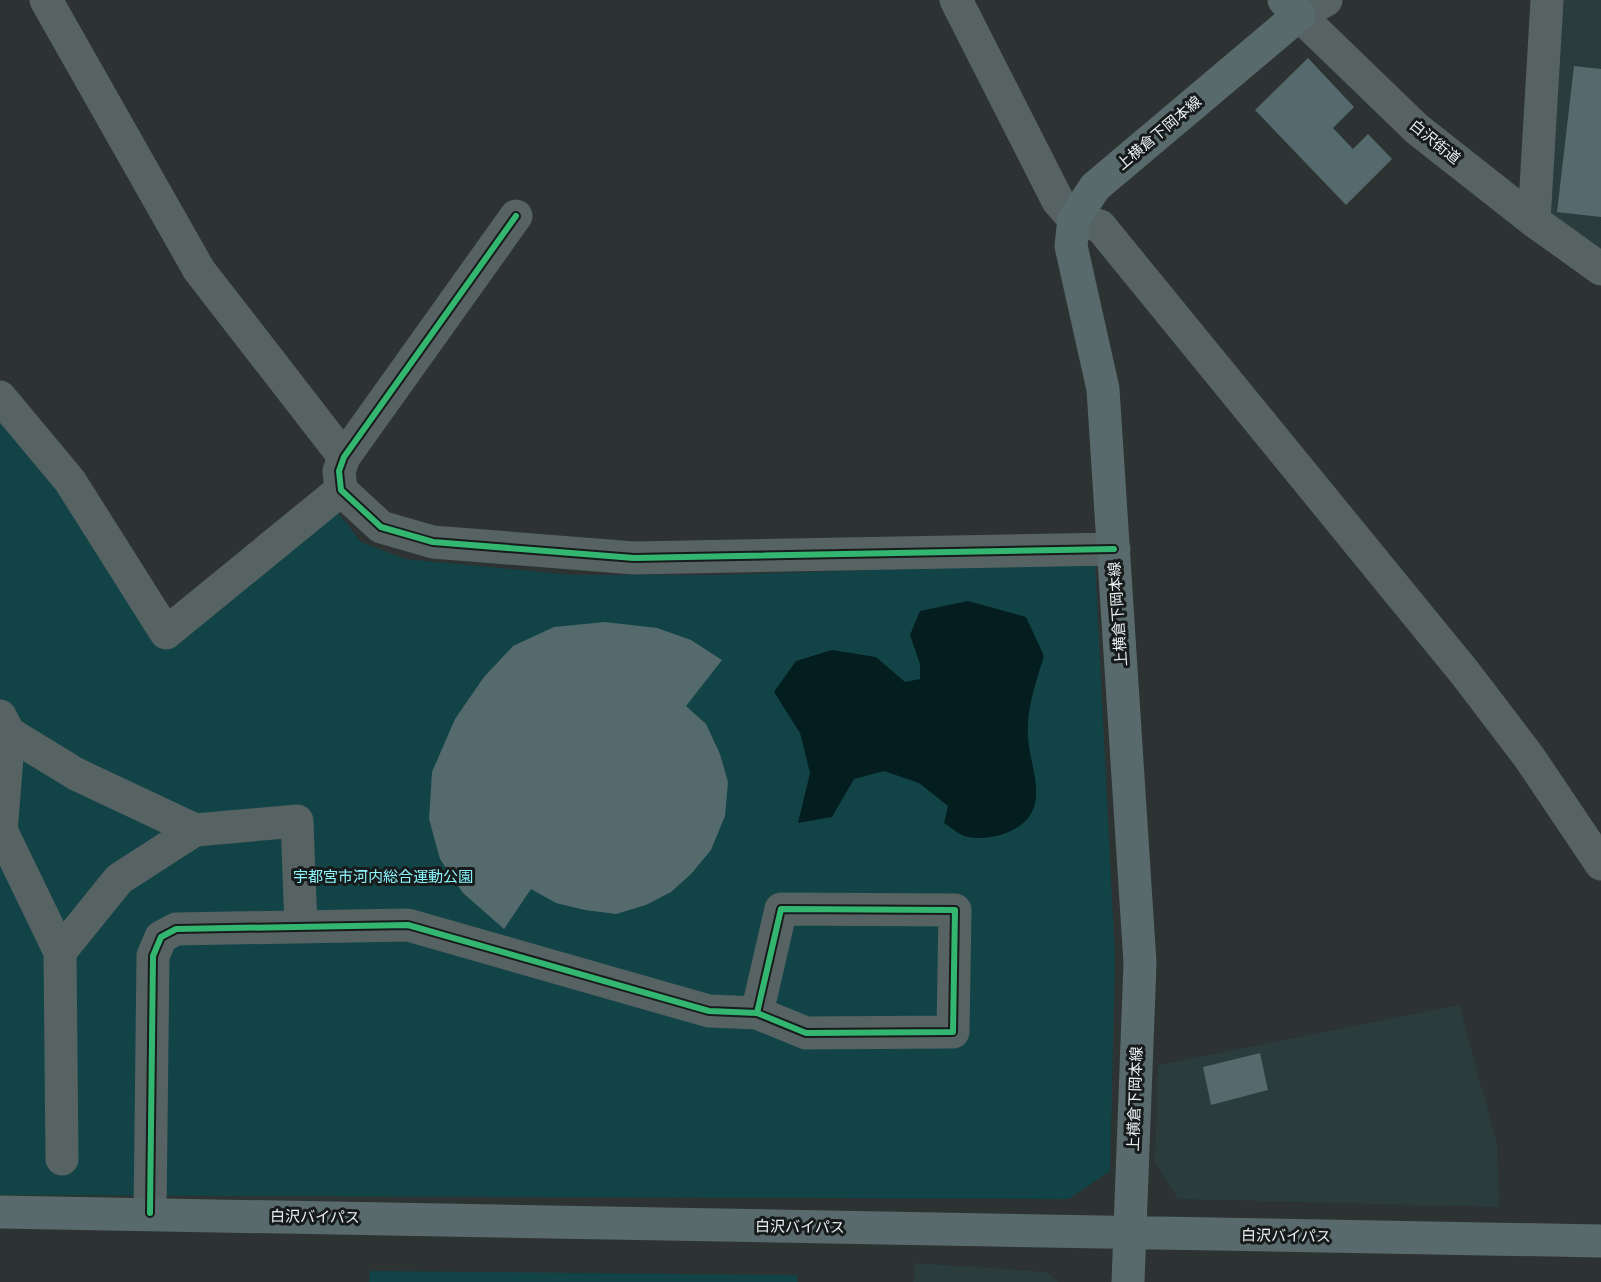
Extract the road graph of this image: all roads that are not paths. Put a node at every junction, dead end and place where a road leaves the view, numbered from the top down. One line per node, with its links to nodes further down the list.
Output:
1 (46, 0): 10 (street)
2 (956, 0): 6 (street)
3 (1547, 0): 7 (street)
4 (1303, 5): 6 (main road, 上横倉下岡本線); 7 (street, 白沢街道)
5 (516, 216): 10 (street)
6 (1074, 219): 12 (main road, 上横倉下岡本線); 16 (street)
7 (1534, 221): 8 (street, 白沢街道)
8 (1601, 269)
9 (0, 397): 11 (street)
10 (344, 457): 11 (street)
11 (341, 490): 12 (street)
12 (1114, 549): 23 (main road, 上横倉下岡本線)
13 (5, 725): 14 (street); 15 (street)
14 (195, 830): 17 (street); 18 (street)
15 (1, 837): 18 (street)
16 (1601, 864)
17 (301, 927): 19 (street); 22 (street)
18 (60, 952): 20 (street)
19 (757, 1013): 19 (street)
20 (63, 1159)
21 (0, 1212): 22 (main road, 白沢バイパス)
22 (150, 1213): 23 (main road, 白沢バイパス)
23 (1129, 1234): 24 (main road, 白沢バイパス); 25 (main road, 上横倉下岡本線)
24 (1601, 1241)
25 (1128, 1282)

